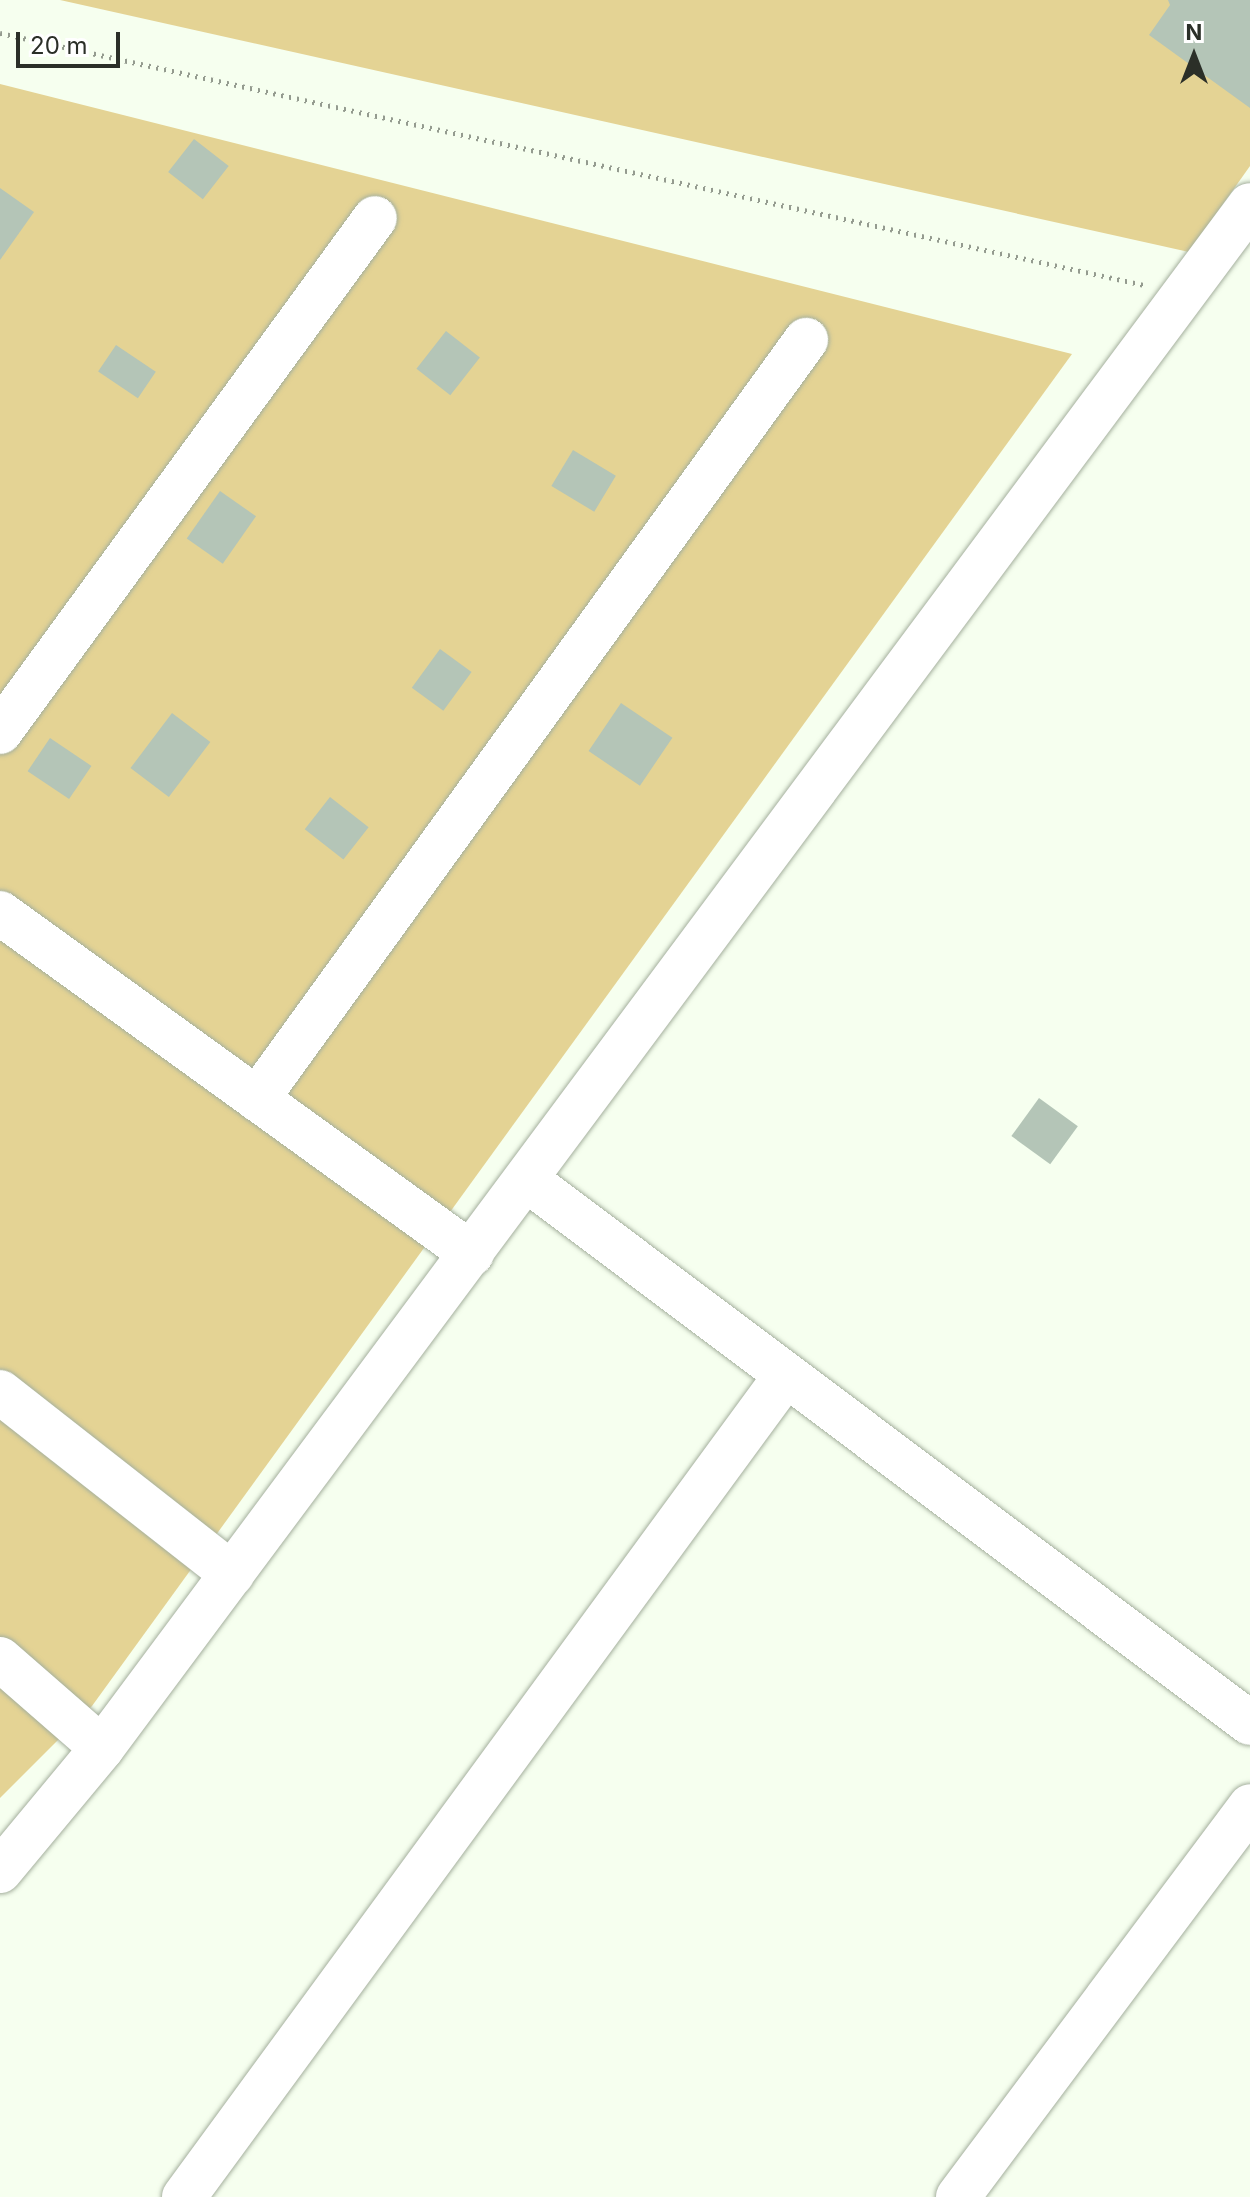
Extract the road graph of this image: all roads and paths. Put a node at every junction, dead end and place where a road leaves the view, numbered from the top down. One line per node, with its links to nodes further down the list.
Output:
1 (0, 33): 4 (path)
2 (1250, 205): 4 (street)
3 (375, 218): 6 (street)
4 (1184, 294): 9 (street)
5 (806, 340): 8 (street)
6 (0, 732)
7 (0, 913): 8 (street)
8 (257, 1099): 10 (street)
9 (527, 1180): 10 (street); 11 (street)
10 (472, 1254): 13 (street)
11 (786, 1375): 15 (street); 19 (street)
12 (0, 1392): 13 (street)
13 (232, 1574): 16 (street)
14 (0, 1659): 16 (street)
15 (1250, 1723)
16 (102, 1748): 18 (street)
17 (1250, 1806): 20 (street)
18 (0, 1871)
19 (184, 2197)
20 (958, 2197)

